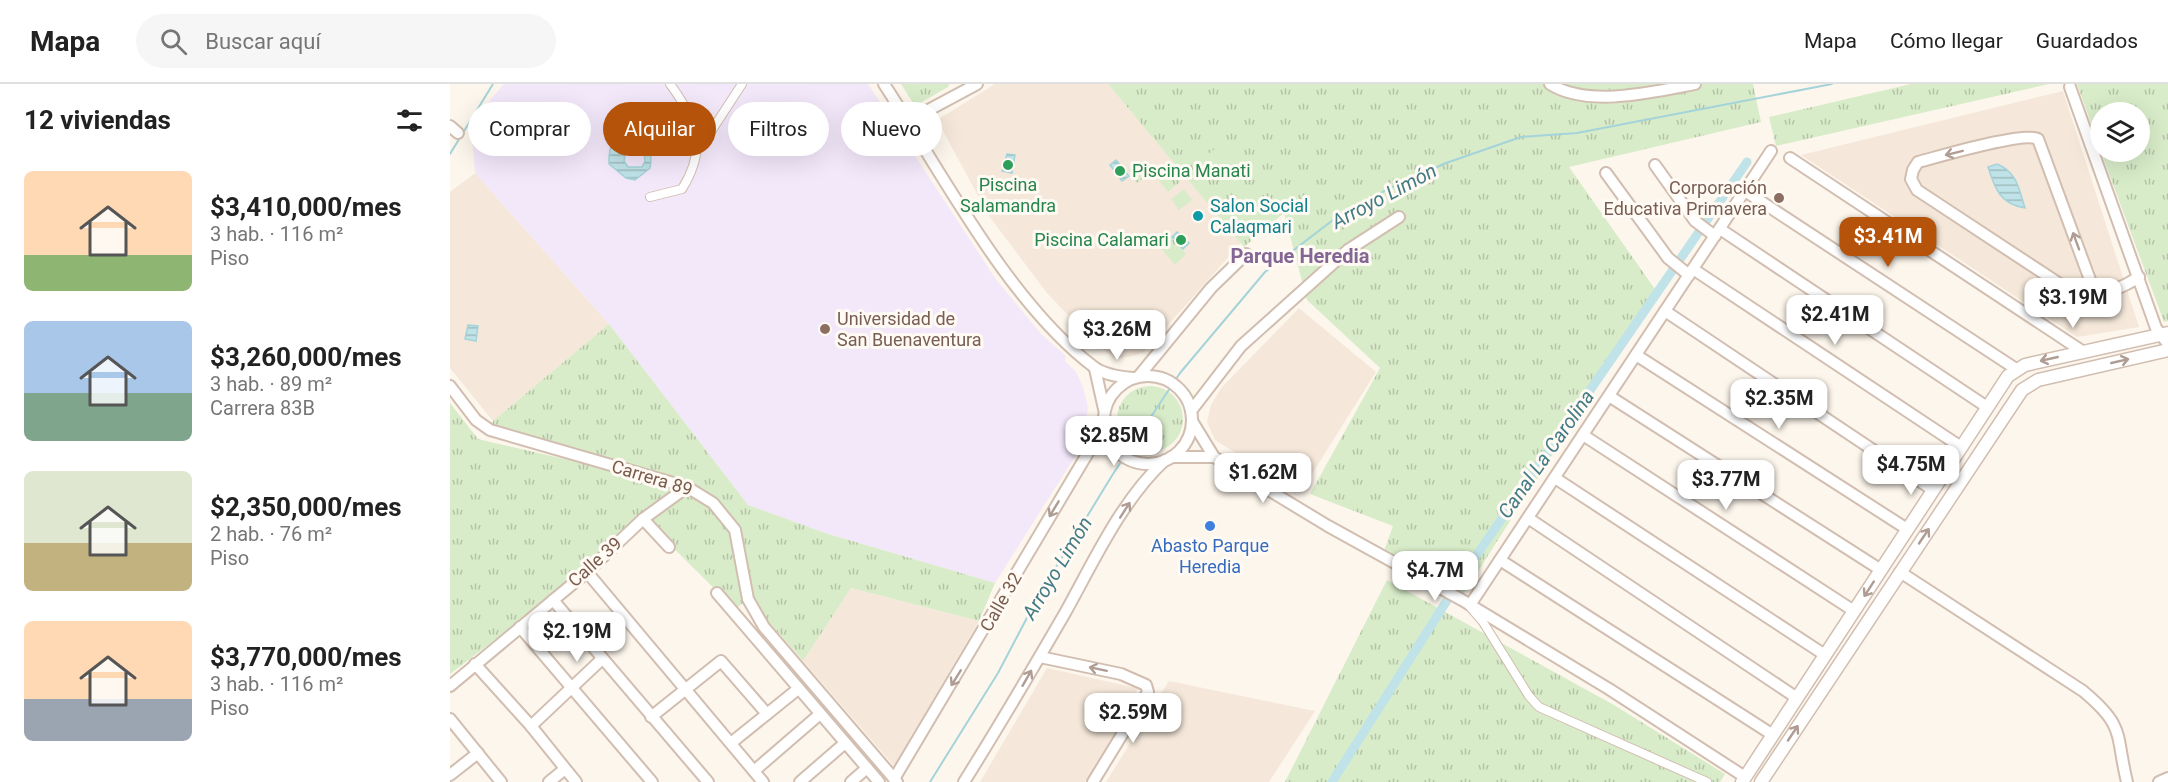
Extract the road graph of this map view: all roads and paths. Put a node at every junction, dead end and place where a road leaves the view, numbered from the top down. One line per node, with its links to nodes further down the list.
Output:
1 (670, 84): 9 (street)
2 (742, 84): 12 (street)
3 (884, 84): 10 (street)
4 (977, 84): 11 (street)
5 (1695, 84): 7 (street)
6 (1553, 85): 7 (street)
7 (1671, 86)
8 (2070, 87): 25 (street)
9 (683, 102)
10 (896, 102)
11 (942, 103)
12 (716, 124)
13 (1771, 151): 19 (street)
14 (696, 156): 20 (street)
15 (930, 156): 33 (street)
16 (1790, 158): 31 (street)
17 (1654, 165): 22 (street)
18 (1606, 173): 24 (street)
19 (1745, 191): 22 (street); 34 (street)
20 (650, 197)
21 (1399, 217): 40 (street)
22 (1717, 233): 24 (street); 38 (street)
23 (1246, 254): 35 (street)
24 (1691, 272): 27 (street); 42 (street)
25 (2139, 278): 26 (street); 28 (street)
26 (2096, 296): 26 (street, one-way to 26)
27 (1665, 311): 32 (street); 49 (street)
28 (2164, 334): 29 (street); 31 (street)
29 (2168, 344)
30 (2168, 350): 47 (street, one-way to 30)
31 (2082, 351): 34 (street, one-way to 34)
32 (1636, 355): 37 (street); 52 (street)
33 (1095, 369): 35 (street); 39 (street)
34 (2016, 369): 38 (street)
35 (1136, 377): 39 (street); 40 (street)
36 (450, 386): 48 (street, Carrera 89)
37 (1609, 396): 41 (street); 55 (street)
38 (1987, 407): 42 (street)
39 (1104, 416): 44 (street); 87 (street, Calle 32, one-way to 87)
40 (1191, 416): 43 (street); 44 (street)
41 (1583, 435): 46 (street); 61 (street)
42 (1961, 447): 45 (street)
43 (1214, 457): 44 (street); 60 (street)
44 (1168, 459): 64 (street, one-way to 44)
45 (1945, 472): 47 (street); 49 (street)
46 (1555, 478): 51 (street); 63 (street)
47 (1960, 481): 57 (street, one-way to 47)
48 (687, 487): 50 (street, Calle 39); 87 (street, Carrera 89)
49 (1933, 490): 52 (street)
50 (642, 519): 53 (street); 56 (street, Calle 39)
51 (1528, 519): 54 (street); 71 (street)
52 (1907, 530): 55 (street)
53 (669, 546)
54 (1500, 560): 60 (street); 77 (street)
55 (1881, 570): 61 (street, one-way to 61)
56 (587, 572): 59 (street, Calle 39); 69 (street)
57 (1900, 572): 100 (street, one-way to 57); 101 (street)
58 (717, 593): 70 (street)
59 (553, 600): 62 (street, Calle 39); 65 (street)
60 (1466, 603): 86 (street); 99 (street)
61 (1854, 611): 63 (street)
62 (520, 627): 66 (street, Calle 39); 68 (street)
63 (1825, 655): 71 (street)
64 (1040, 657): 97 (street, one-way to 64); 98 (street, one-way to 64)
65 (603, 659): 68 (street); 74 (street)
66 (475, 664): 67 (street, Calle 39); 76 (street)
67 (450, 686)
68 (572, 688): 76 (street); 91 (street)
69 (683, 689): 72 (street); 74 (street); 78 (street)
70 (798, 689): 72 (street); 73 (street)
71 (1797, 698): 77 (street)
72 (767, 714): 78 (street)
73 (820, 714): 79 (street); 83 (street)
74 (651, 717): 92 (street)
75 (450, 719): 80 (street)
76 (531, 726): 82 (street)
77 (1773, 735): 86 (street)
78 (731, 743): 83 (street)
79 (845, 743): 81 (street); 94 (street)
80 (478, 753): 84 (street); 88 (street)
81 (867, 768): 95 (street); 96 (street)
82 (565, 769): 89 (street); 90 (street)
83 (754, 771): 93 (street)
84 (450, 775)
85 (2168, 777): 102 (street)
86 (1744, 780)
87 (895, 781)
88 (501, 782)
89 (549, 782)
90 (576, 782)
91 (652, 782)
92 (708, 782)
93 (763, 782)
94 (800, 782)
95 (851, 782)
96 (879, 782)
97 (964, 782)
98 (1093, 782)
99 (1707, 782)
100 (1761, 782)
101 (2127, 782)
102 (2159, 782)

